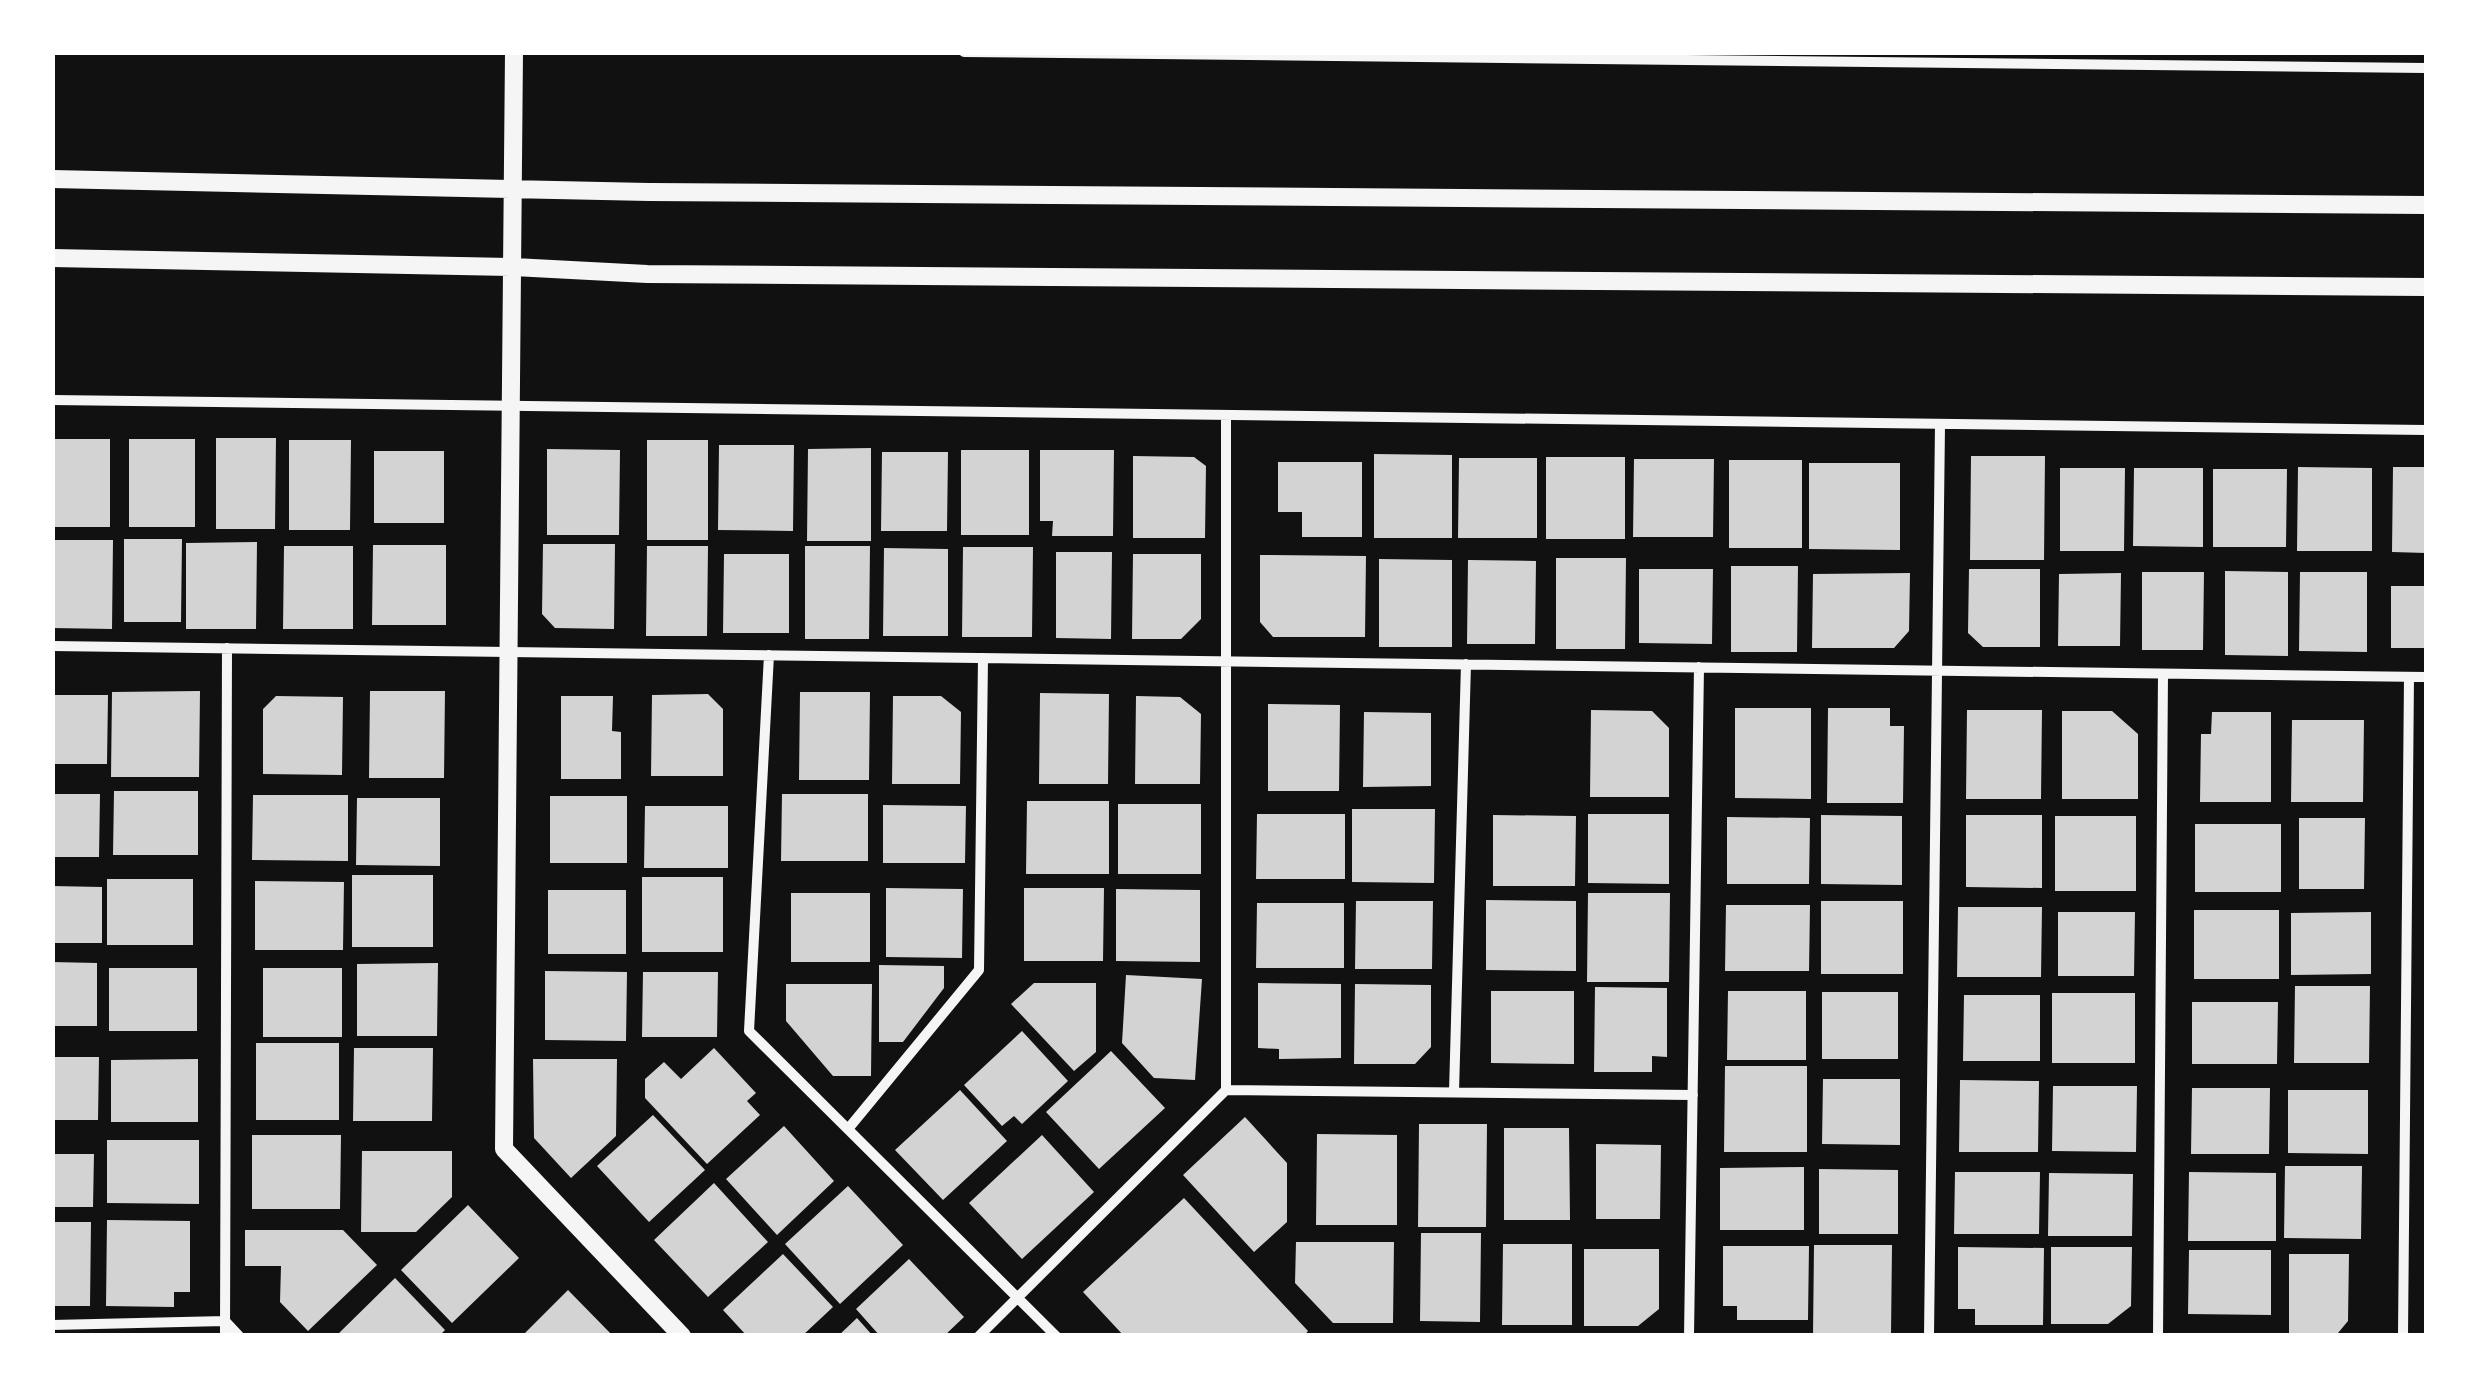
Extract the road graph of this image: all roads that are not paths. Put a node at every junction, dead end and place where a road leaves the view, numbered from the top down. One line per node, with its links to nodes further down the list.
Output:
1 (514, 52): 7 (street)
2 (964, 52): 3 (street)
3 (1160, 54): 4 (street)
4 (1793, 58): 5 (street)
5 (2426, 68)
6 (52, 179): 7 (street)
7 (515, 190): 8 (street); 10 (street)
8 (2426, 205)
9 (52, 258): 10 (street)
10 (514, 266): 11 (street); 13 (street)
11 (2426, 286)
12 (52, 400): 13 (street)
13 (513, 406): 14 (street); 19 (street)
14 (1226, 415): 15 (street); 22 (street)
15 (1940, 424): 16 (street); 25 (street)
16 (2426, 430)
17 (52, 646): 18 (street)
18 (227, 648): 19 (street); 34 (street)
19 (510, 652): 20 (street); 38 (street)
20 (769, 655): 21 (street); 32 (street)
21 (983, 658): 22 (street); 32 (street)
22 (1226, 661): 23 (street); 29 (street)
23 (1466, 664): 24 (street); 30 (street)
24 (1699, 667): 25 (street); 31 (street)
25 (1937, 670): 26 (street); 42 (street)
26 (2163, 674): 27 (street); 43 (street)
27 (2409, 677): 28 (street); 44 (street)
28 (2426, 677)
29 (1226, 1090): 30 (street); 33 (street)
30 (1454, 1092): 31 (street)
31 (1692, 1096): 41 (street)
32 (848, 1129): 33 (street)
33 (1016, 1296): 39 (street); 40 (street)
34 (225, 1321): 35 (street); 36 (street); 37 (street)
35 (52, 1325)
36 (225, 1336)
37 (239, 1336)
38 (682, 1336)
39 (979, 1336)
40 (1056, 1336)
41 (1689, 1336)
42 (1929, 1336)
43 (2158, 1336)
44 (2402, 1336)

